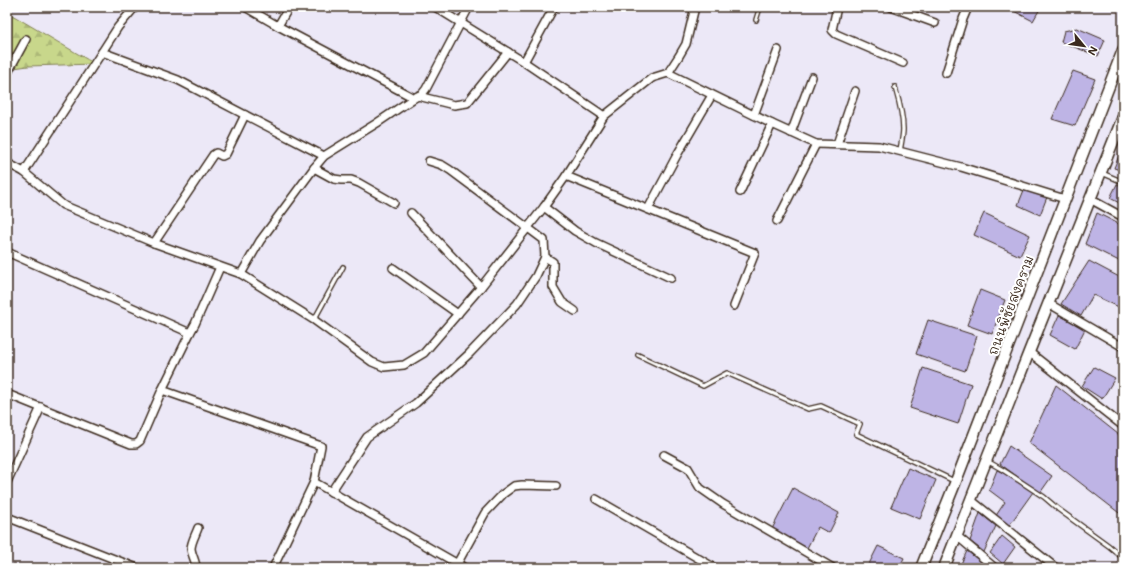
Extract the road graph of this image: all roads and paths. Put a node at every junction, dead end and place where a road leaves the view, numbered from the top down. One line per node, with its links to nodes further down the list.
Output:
1 (135, 7): 19 (street)
2 (245, 7): 15 (street)
3 (289, 7): 15 (street)
4 (435, 7): 13 (street)
5 (469, 7): 13 (street)
6 (554, 7): 21 (street)
7 (695, 7): 23 (street)
8 (760, 7): 12 (lane)
9 (837, 7): 22 (street)
10 (891, 7): 14 (street)
11 (968, 7): 24 (street)
12 (756, 20)
13 (460, 23): 20 (street); 30 (street)
14 (935, 23)
15 (278, 26): 30 (street)
16 (26, 39): 25 (street)
17 (778, 50): 32 (street)
18 (1123, 50): 49 (main road, ถนนพิชัยสงคราม)
19 (102, 52): 31 (street); 44 (street)
20 (508, 52): 21 (street); 30 (street)
21 (524, 62): 33 (street)
22 (903, 63)
23 (668, 73): 29 (street); 33 (street)
24 (946, 73)
25 (7, 74)
26 (812, 77): 36 (street)
27 (895, 87): 39 (lane)
28 (855, 91): 38 (street)
29 (712, 95): 32 (street); 53 (street)
30 (416, 97): 40 (street)
31 (245, 115): 40 (street); 58 (street)
32 (754, 115): 35 (street)
33 (604, 116): 46 (street)
34 (1123, 117): 45 (main road)
35 (772, 124): 36 (street); 48 (street)
36 (791, 133): 37 (street)
37 (816, 144): 38 (street); 56 (street)
38 (837, 144): 39 (street)
39 (900, 151): 49 (street)
40 (324, 156): 43 (street)
41 (429, 161): 57 (street)
42 (7, 163): 44 (street)
43 (314, 168): 51 (street); 64 (street)
44 (24, 172): 58 (street)
45 (1101, 173): 47 (lane); 50 (main road)
46 (566, 176): 52 (street); 53 (street)
47 (1123, 182)
48 (740, 192)
49 (1065, 199): 82 (main road, ถนนพิชัยสงคราม)
50 (1090, 199): 55 (street); 67 (main road)
51 (394, 203)
52 (544, 208): 57 (street); 65 (street)
53 (648, 209): 68 (street)
54 (411, 213): 66 (street)
55 (1123, 217)
56 (777, 221)
57 (528, 229): 60 (street); 66 (street)
58 (154, 243): 61 (street)
59 (7, 252): 72 (street)
60 (546, 257): 69 (street); 86 (street)
61 (220, 267): 64 (street); 72 (street)
62 (342, 267): 71 (lane)
63 (393, 268): 70 (street)
64 (241, 274): 71 (street)
65 (671, 278)
66 (481, 287): 70 (street)
67 (1048, 302): 73 (street); 74 (main road)
68 (734, 306)
69 (575, 311)
70 (458, 314): 71 (street)
71 (314, 320)
72 (190, 333): 76 (street)
73 (1123, 347)
74 (1029, 352): 79 (street); 81 (main road)
75 (638, 355): 82 (lane)
76 (162, 390): 78 (street); 84 (street)
77 (7, 394): 78 (street)
78 (40, 407): 83 (street)
79 (1123, 426)
80 (664, 455): 99 (street)
81 (986, 460): 88 (main road); 92 (lane)
82 (956, 481): 100 (main road, ถนนพิชัยสงคราม)
83 (7, 482)
84 (314, 482): 86 (street); 96 (street)
85 (556, 486): 93 (street)
86 (331, 492): 93 (street)
87 (596, 499): 98 (street)
88 (971, 500): 91 (main road); 103 (street)
89 (7, 517): 94 (street)
90 (198, 528): 95 (street)
91 (957, 536): 101 (main road); 102 (street)
92 (1123, 558)
93 (457, 564): 97 (street)
94 (137, 568)
95 (196, 568)
96 (272, 568)
97 (465, 568)
98 (715, 568)
99 (833, 568)
100 (921, 568)
101 (944, 568)
102 (995, 568)
103 (1056, 568)

